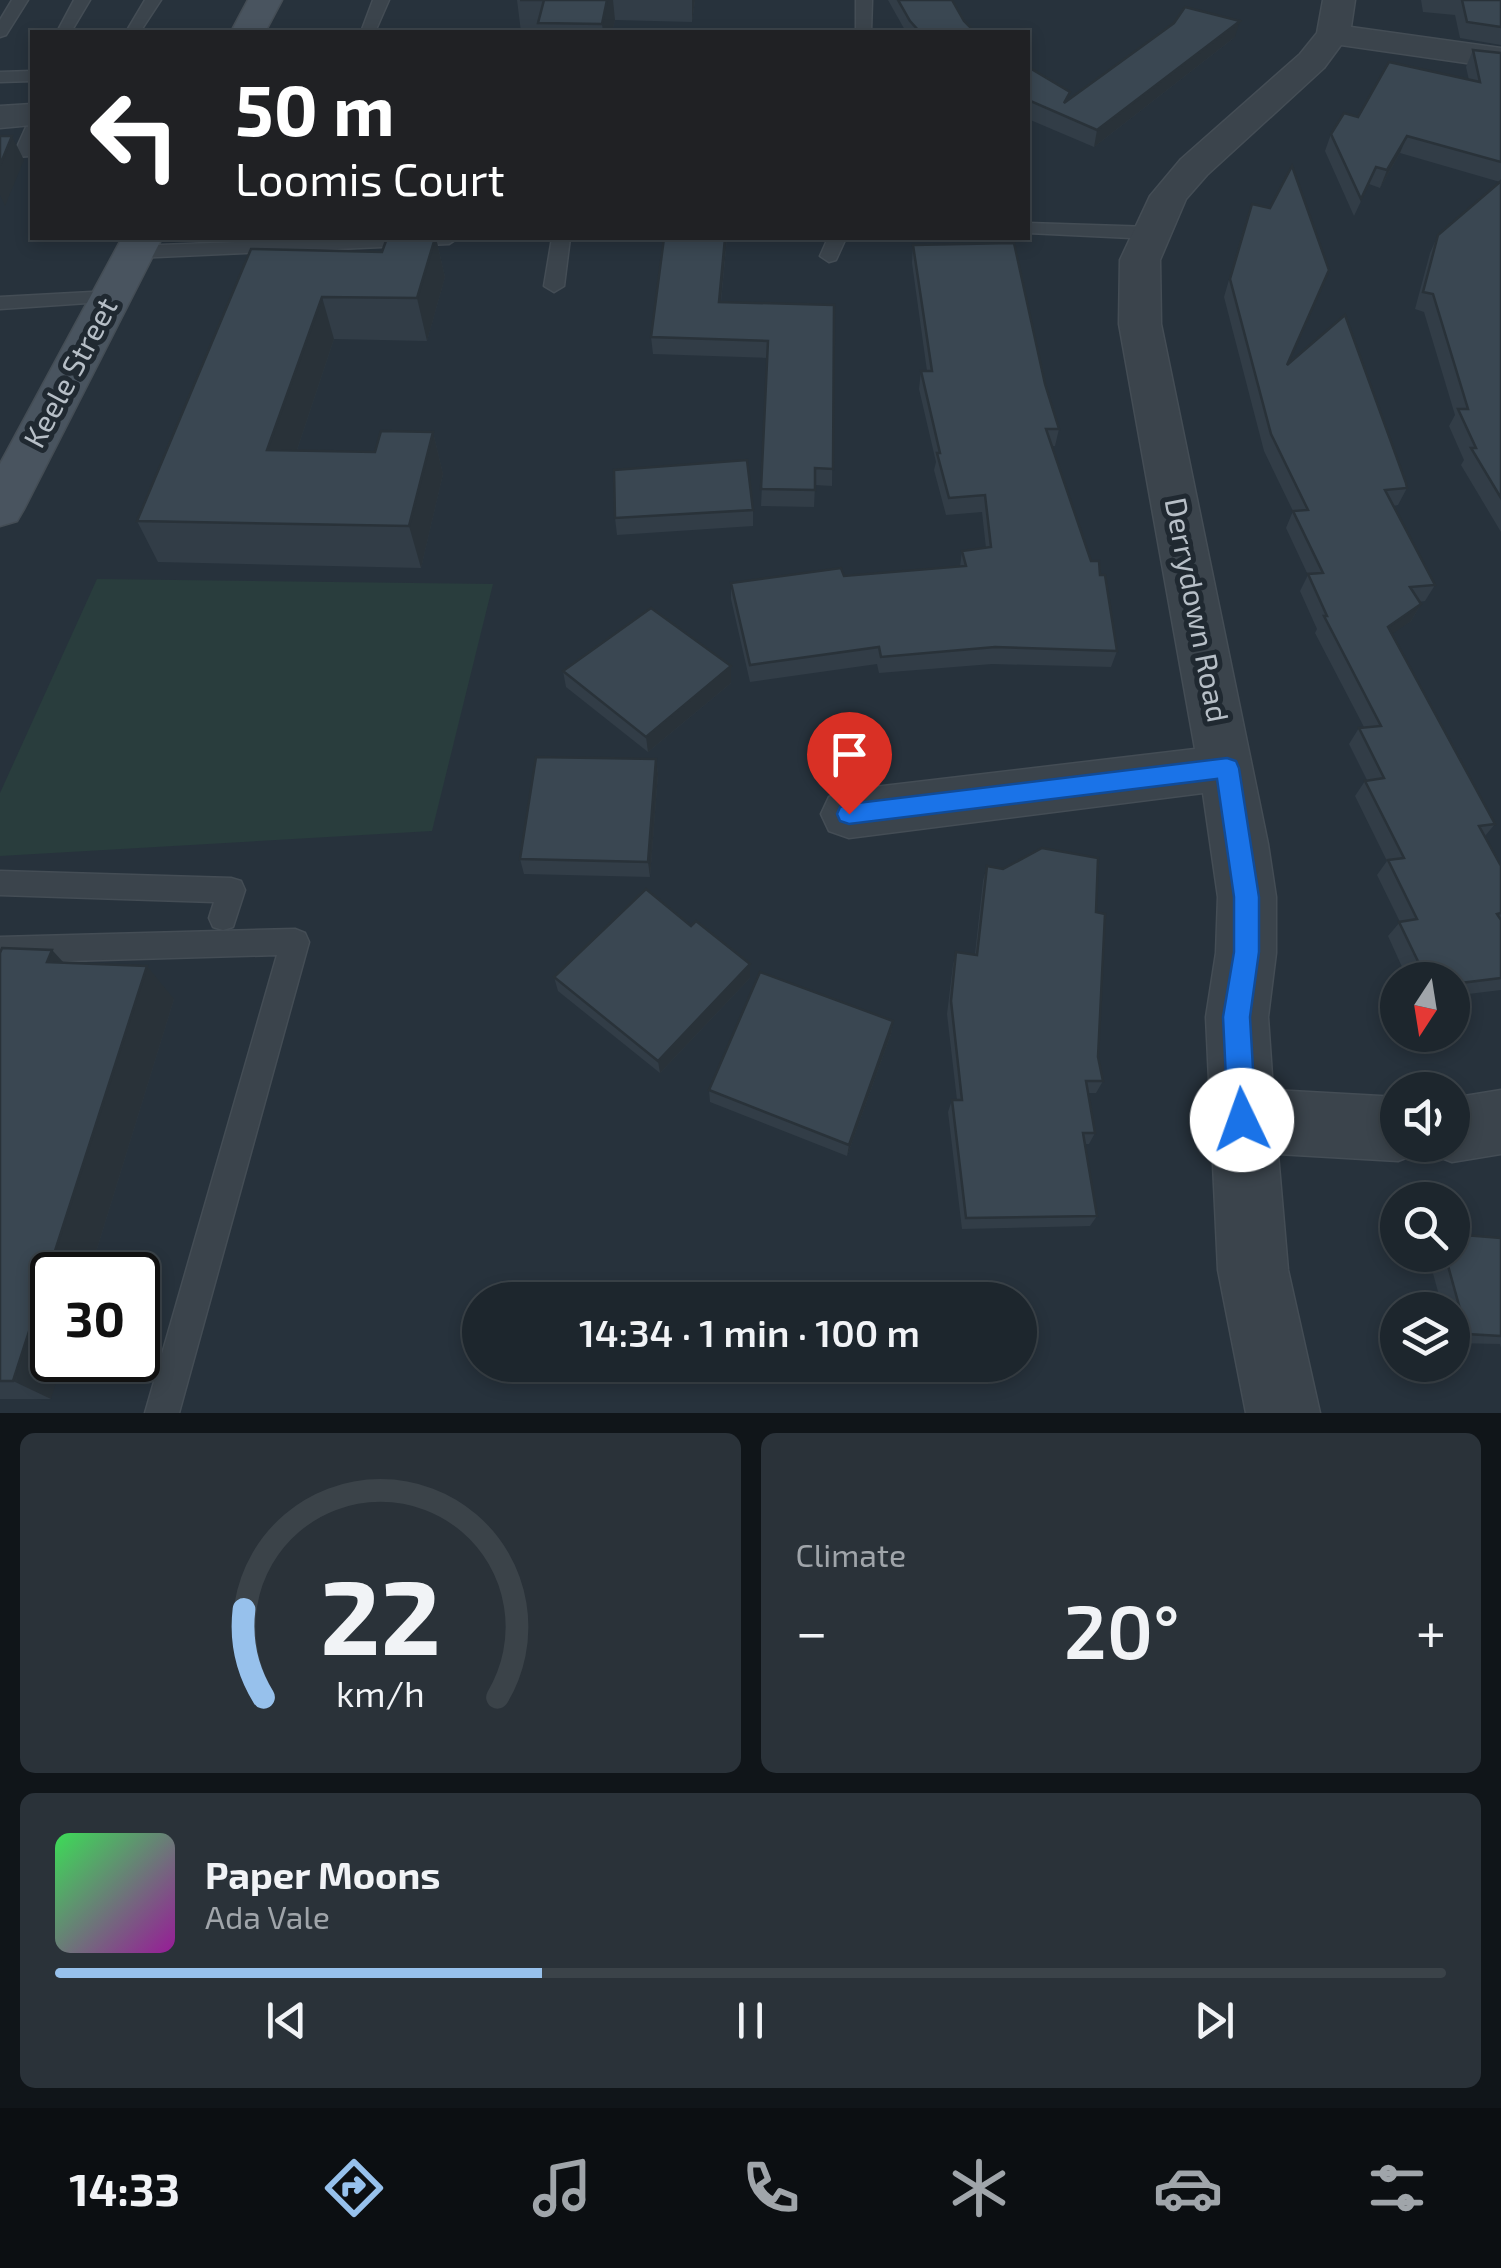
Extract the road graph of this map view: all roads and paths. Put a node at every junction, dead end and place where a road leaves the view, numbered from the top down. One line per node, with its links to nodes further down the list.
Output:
1 (20, 0): 13 (lane)
2 (82, 0): 8 (lane)
3 (153, 0): 9 (lane)
4 (265, 0): 10 (main road)
5 (381, 0): 11 (lane)
6 (864, 0): 12 (lane)
7 (1336, 17): 14 (street); 22 (street, Derrydown Road)
8 (65, 30)
9 (134, 30)
10 (249, 30)
11 (369, 30)
12 (864, 30)
13 (0, 32)
14 (1501, 58)
15 (30, 76): 16 (lane)
16 (0, 77)
17 (30, 115): 18 (street)
18 (0, 117)
19 (30, 136): 20 (lane)
20 (0, 154)
21 (1030, 228): 22 (lane)
22 (1152, 232): 31 (street, Derrydown Road)
23 (346, 240): 25 (lane)
24 (561, 240): 26 (lane)
25 (139, 244): 27 (main road, Keele Street)
26 (554, 286)
27 (110, 298): 28 (lane); 29 (main road, Keele Street)
28 (0, 303)
29 (14, 456): 30 (main road, Keele Street)
30 (0, 509)
31 (1227, 768): 32 (street); 36 (street, Derrydown Road)
32 (849, 814)
33 (0, 884): 34 (lane)
34 (223, 918)
35 (0, 950): 40 (lane)
36 (1242, 1120): 39 (street); 41 (street, Derrydown Road)
37 (1501, 1122): 38 (street)
38 (1470, 1127)
39 (1380, 1128)
40 (162, 1413)
41 (1283, 1413)

